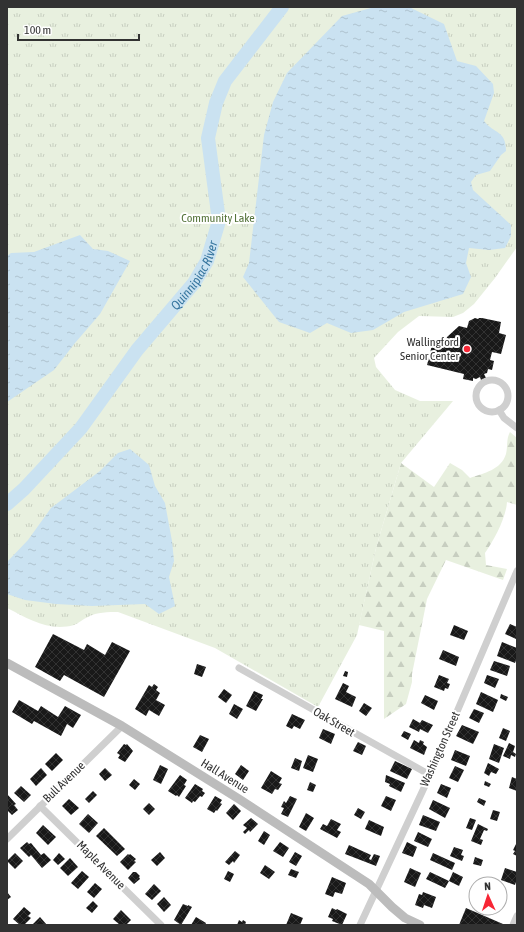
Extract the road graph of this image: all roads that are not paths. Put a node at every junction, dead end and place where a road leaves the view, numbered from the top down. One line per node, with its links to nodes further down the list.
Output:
1 (499, 410): 1 (street); 2 (street)
2 (517, 428)
3 (517, 571): 7 (street, Washington Street)
4 (7, 663): 6 (main road, Hall Avenue)
5 (239, 668): 7 (street, Oak Street)
6 (122, 726): 8 (street, Bull Avenue); 10 (main road, Hall Avenue)
7 (430, 775): 10 (street, Washington Street)
8 (40, 806): 9 (street, Bull Avenue); 12 (street, Maple Avenue)
9 (7, 839)
10 (375, 891): 13 (street, Washington Street); 14 (main road, Hall Avenue)
11 (517, 916): 15 (street)
12 (161, 925)
13 (360, 925)
14 (420, 925)
15 (513, 925)

